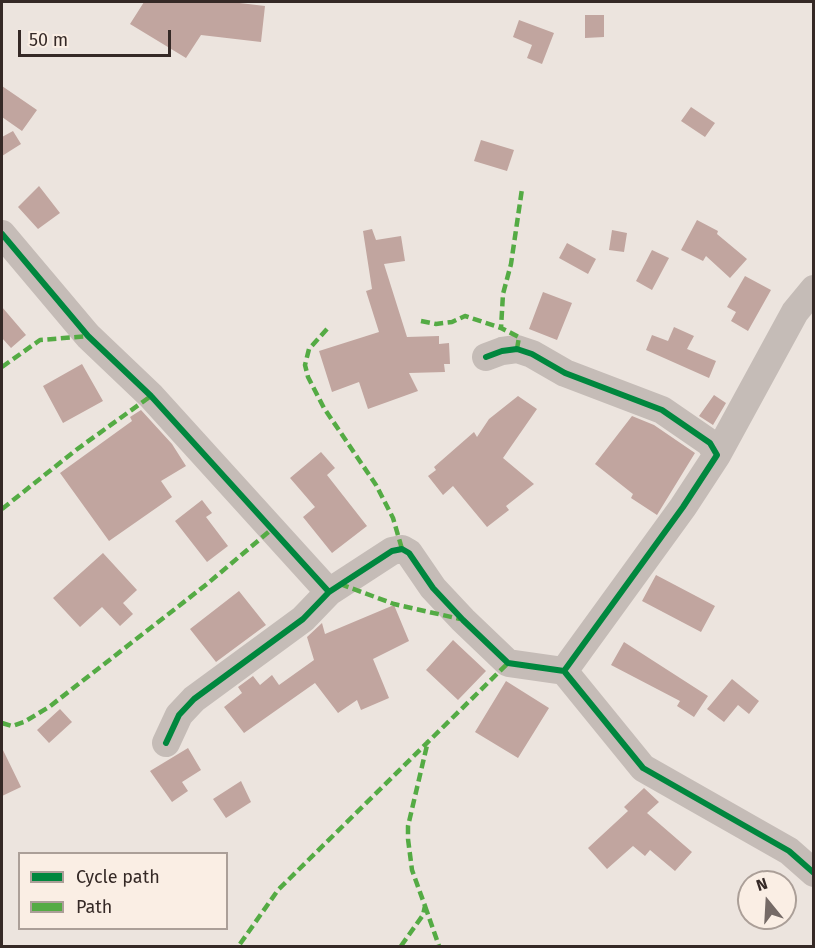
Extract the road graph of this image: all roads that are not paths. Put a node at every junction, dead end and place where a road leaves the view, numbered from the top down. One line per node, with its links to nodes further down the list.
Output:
1 (2, 234): 5 (street)
2 (813, 289): 4 (street)
3 (486, 357): 4 (street)
4 (717, 455): 6 (street)
5 (329, 591): 6 (street); 7 (street)
6 (564, 671): 8 (street)
7 (166, 743)
8 (813, 873)

